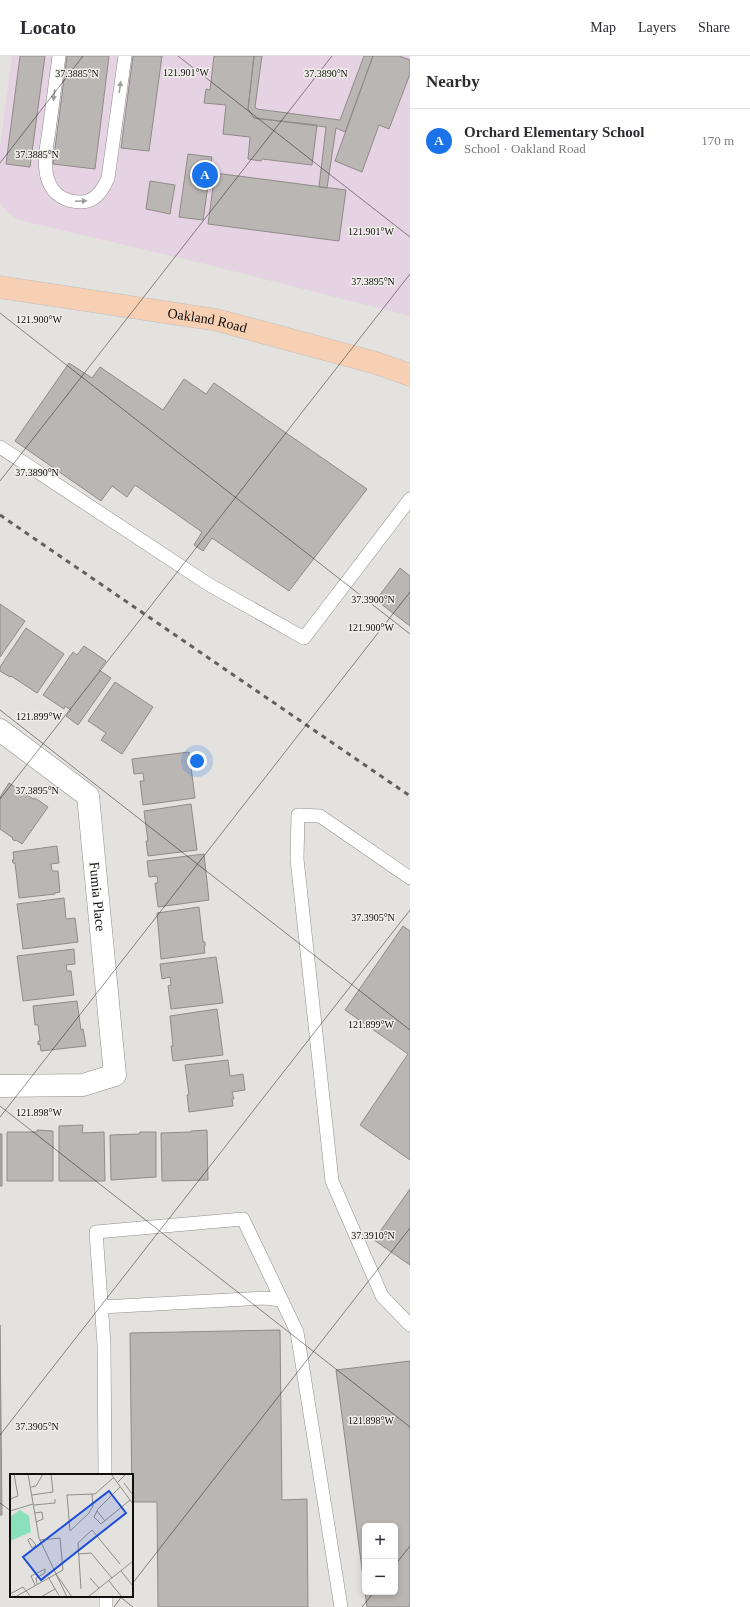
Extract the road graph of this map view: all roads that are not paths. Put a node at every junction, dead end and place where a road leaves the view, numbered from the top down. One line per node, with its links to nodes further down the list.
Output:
1 (59, 56): 2 (lane, one-way to 2)
2 (124, 56)
3 (0, 287): 4 (main road, Oakland Road)
4 (409, 373)
5 (0, 447): 6 (lane)
6 (410, 499)
7 (0, 730): 9 (street, Fumia Place)
8 (410, 878): 12 (lane)
9 (0, 1086)
10 (281, 1300): 11 (lane); 11 (lane); 14 (lane)
11 (102, 1307): 13 (lane)
12 (410, 1325)
13 (105, 1474)
14 (341, 1607)

